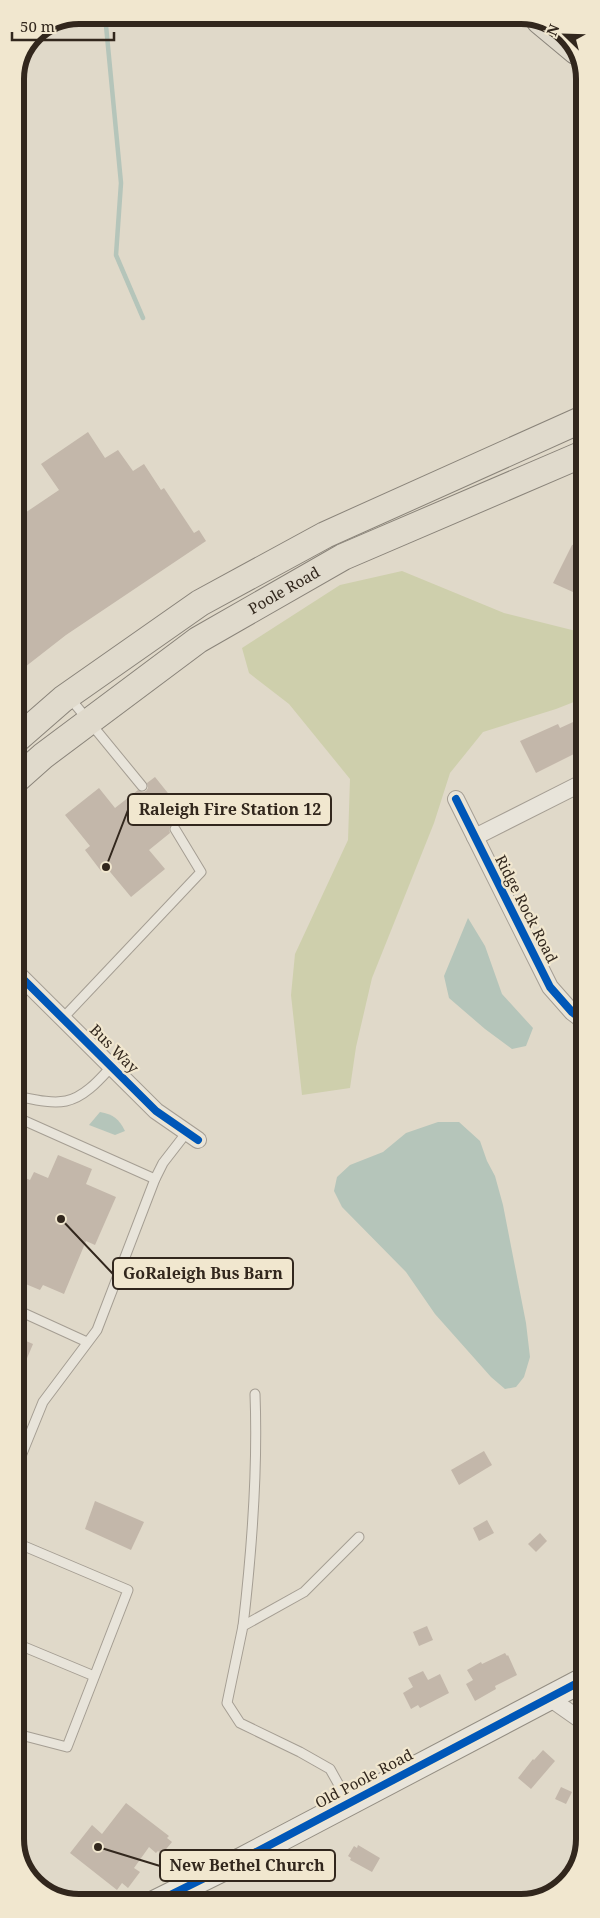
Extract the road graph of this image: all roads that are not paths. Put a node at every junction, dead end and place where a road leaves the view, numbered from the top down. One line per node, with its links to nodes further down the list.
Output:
1 (576, 422): 3 (main road, Poole Road)
2 (576, 457): 4 (main road, Poole Road)
3 (325, 535): 4 (main road); 5 (main road, Poole Road)
4 (342, 558): 6 (main road, Poole Road)
5 (68, 696): 6 (lane); 7 (main road, Poole Road)
6 (88, 722): 8 (main road, Poole Road); 9 (lane)
7 (24, 733)
8 (24, 773)
9 (142, 786)
10 (576, 786): 13 (street)
11 (456, 799): 13 (street, Ridge Rock Road)
12 (175, 829): 16 (lane)
13 (475, 837): 15 (street, Ridge Rock Road)
14 (24, 980): 16 (street, Bus Way)
15 (576, 1015)
16 (63, 1018): 17 (street, Bus Way)
17 (112, 1066): 18 (lane); 20 (street, Bus Way)
18 (24, 1097)
19 (24, 1121): 21 (lane)
20 (192, 1136): 21 (lane)
21 (155, 1179): 23 (lane)
22 (24, 1314): 23 (lane)
23 (87, 1342): 25 (lane)
24 (255, 1394): 28 (lane)
25 (24, 1449)
26 (359, 1537): 28 (lane)
27 (24, 1546): 30 (lane)
28 (243, 1626): 35 (lane)
29 (24, 1647): 30 (lane)
30 (94, 1676): 34 (lane)
31 (576, 1683): 32 (street, Old Poole Road)
32 (548, 1697): 33 (street); 35 (street, Old Poole Road)
33 (576, 1717)
34 (24, 1736)
35 (349, 1803): 36 (street, Old Poole Road)
36 (172, 1894)

